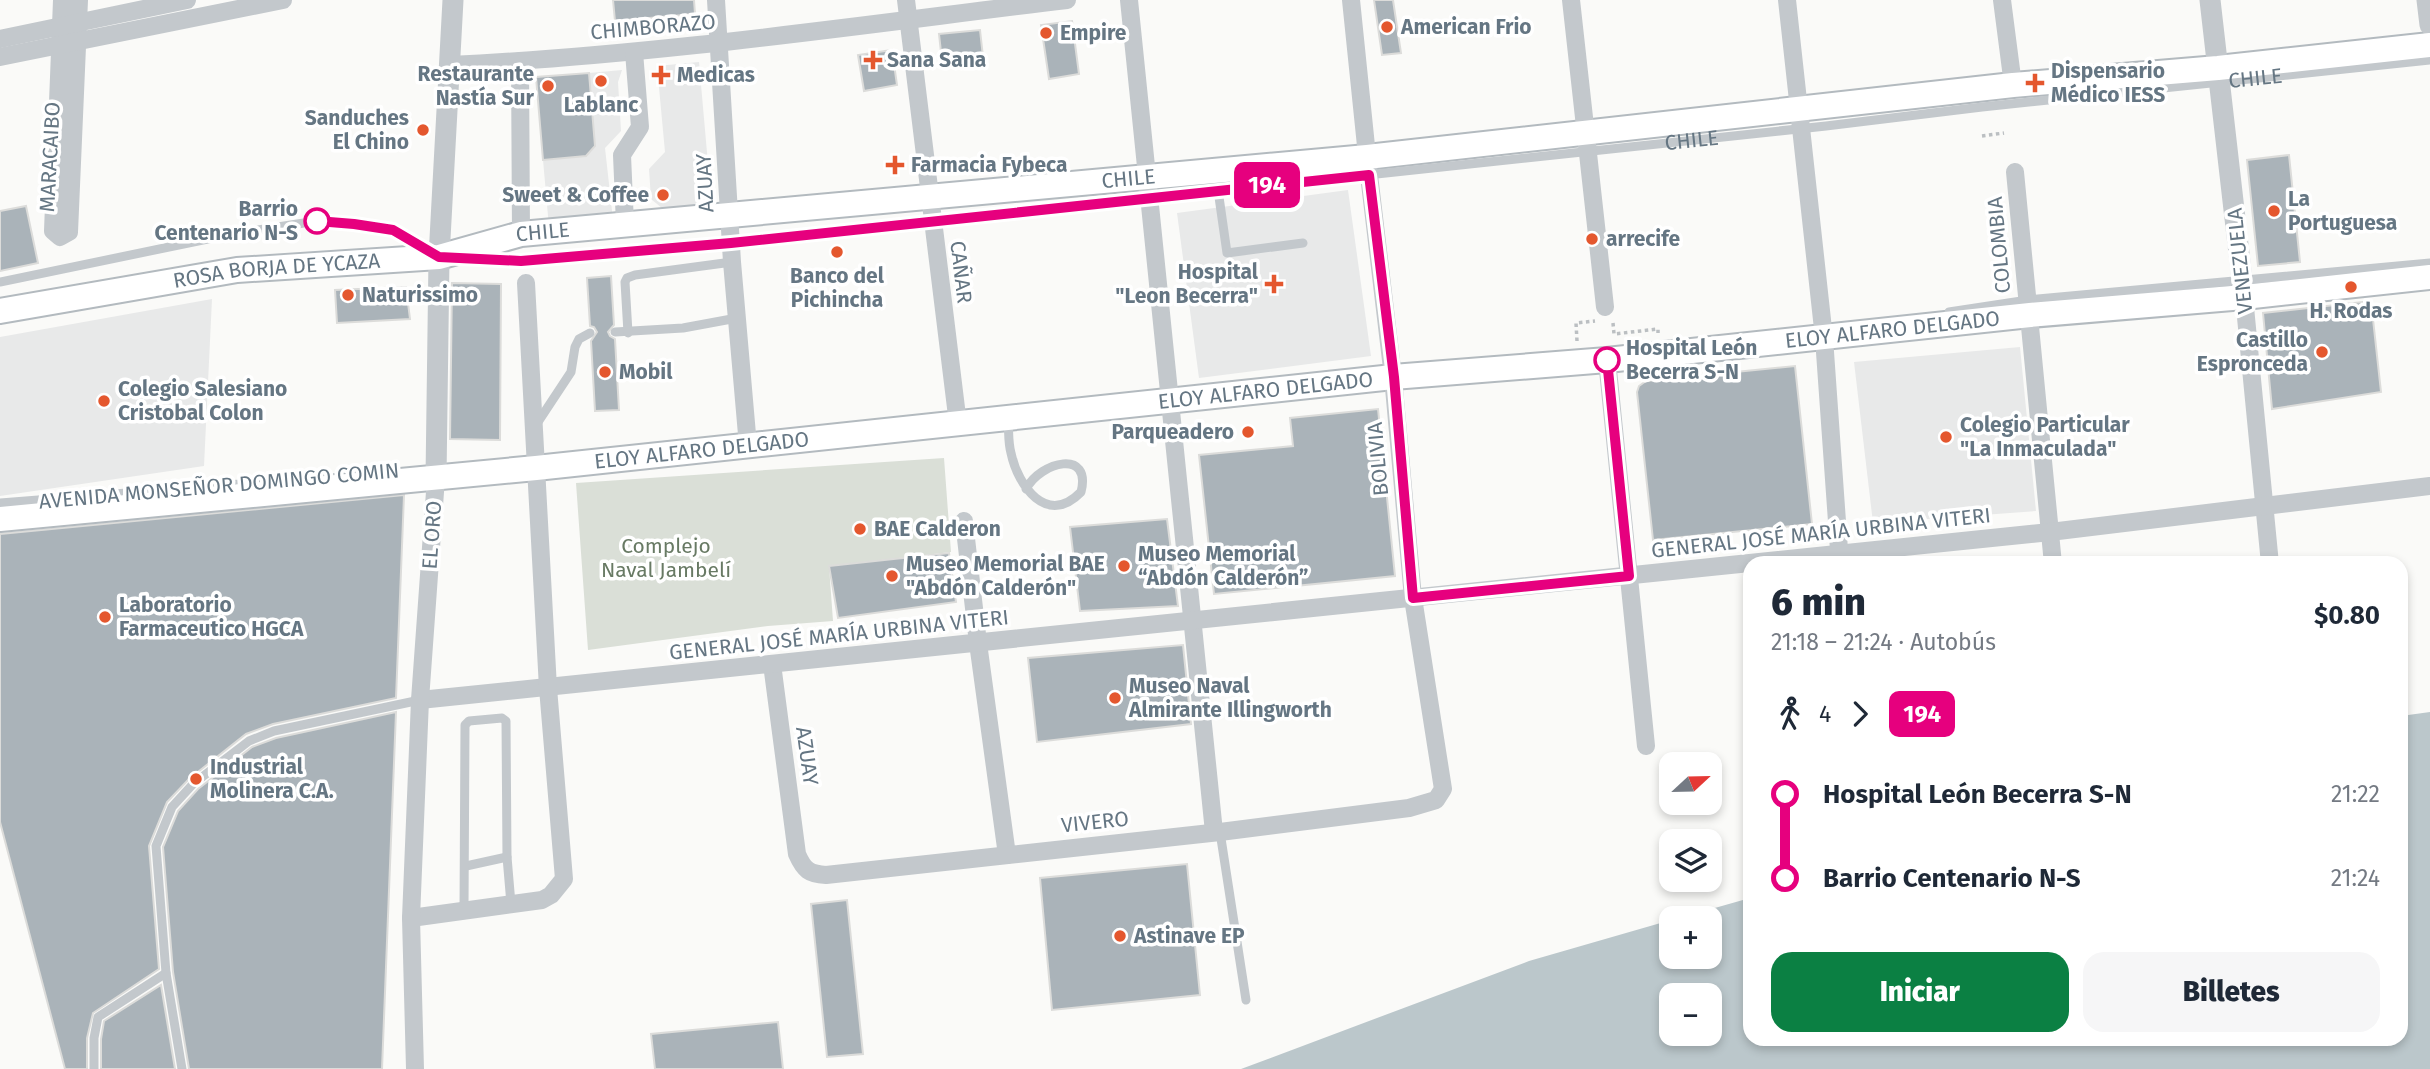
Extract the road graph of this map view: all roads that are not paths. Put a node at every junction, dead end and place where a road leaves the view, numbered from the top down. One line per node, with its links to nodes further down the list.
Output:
1 (62, 0): 17 (street, MARACAIBO)
2 (79, 0): 17 (street, MARACAIBO)
3 (187, 0): 17 (street)
4 (453, 0): 27 (street, EL ORO)
5 (716, 0): 21 (street, AZUAY)
6 (906, 0): 16 (street, CAÑAR)
7 (1067, 0): 16 (street, CHIMBORAZO)
8 (1129, 0): 34 (street)
9 (1352, 0): 32 (street, BOLIVIA)
10 (1571, 0): 31 (street)
11 (1787, 0): 30 (street)
12 (2002, 0): 29 (street)
13 (2210, 0): 28 (street, VENEZUELA)
14 (2427, 0): 18 (street)
15 (277, 1): 20 (street)
16 (908, 19): 21 (street, CHIMBORAZO); 36 (street, CAÑAR)
17 (70, 24): 19 (street); 20 (street, MARACAIBO)
18 (2430, 26)
19 (0, 39)
20 (69, 43): 20 (street, MARACAIBO); 24 (street)
21 (719, 44): 23 (street, CHIMBORAZO); 37 (street, AZUAY)
22 (2430, 45): 28 (main road, CHILE)
23 (634, 52): 26 (street, CHIMBORAZO); 39 (street)
24 (0, 57)
25 (2430, 60): 28 (lane, CHILE)
26 (520, 61): 27 (street, CHIMBORAZO); 40 (street)
27 (450, 65): 43 (street, EL ORO)
28 (2219, 75): 29 (main road, CHILE); 30 (lane, CHILE); 49 (street, VENEZUELA)
29 (2012, 85): 30 (main road, CHILE)
30 (1800, 119): 31 (main road, CHILE); 59 (street)
31 (1587, 142): 32 (main road, CHILE); 50 (street)
32 (1368, 166): 34 (main road, CHILE); 35 (lane, CHILE); 61 (street, BOLIVIA)
33 (2015, 173): 51 (street, COLOMBIA)
34 (1148, 187): 35 (lane, CHILE); 36 (main road, CHILE); 38 (lane, CHILE); 63 (street)
35 (1218, 190): 42 (lane)
36 (929, 195): 37 (main road, CHILE); 38 (street, CAÑAR)
37 (729, 214): 39 (main road, CHILE); 41 (street, AZUAY)
38 (932, 222): 41 (lane, CHILE); 64 (street, CAÑAR)
39 (625, 224): 40 (main road, CHILE)
40 (521, 234): 43 (main road, CHILE)
41 (731, 243): 43 (lane, CHILE); 44 (street, AZUAY)
42 (1303, 243)
43 (439, 257): 47 (lane, ROSA BORJA DE YCAZA); 52 (main road, ROSA BORJA DE YCAZA); 69 (street, EL ORO)
44 (732, 262): 55 (street, AZUAY); 57 (lane)
45 (2430, 263): 49 (lane, ELOY ALFARO DELGADO)
46 (2430, 277): 49 (main road, ELOY ALFARO DELGADO)
47 (0, 282)
48 (526, 283): 66 (street)
49 (2244, 288): 51 (main road, ELOY ALFARO DELGADO); 75 (street, VENEZUELA)
50 (1605, 307)
51 (2029, 308): 53 (lane, ELOY ALFARO DELGADO); 59 (main road, ELOY ALFARO DELGADO); 78 (street, COLOMBIA)
52 (0, 311)
53 (1932, 314)
54 (1918, 316): 59 (lane, ELOY ALFARO DELGADO)
55 (737, 318): 57 (lane); 67 (street, AZUAY)
56 (615, 332): 57 (lane)
57 (628, 333)
58 (590, 334): 66 (lane)
59 (1823, 334): 60 (main road, ELOY ALFARO DELGADO); 61 (lane, ELOY ALFARO DELGADO); 79 (street)
60 (1607, 360): 61 (main road, ELOY ALFARO DELGADO); 84 (street)
61 (1393, 374): 62 (lane, ELOY ALFARO DELGADO); 63 (main road, ELOY ALFARO DELGADO); 85 (street, BOLIVIA)
62 (1225, 384)
63 (1170, 392): 65 (main road, ELOY ALFARO DELGADO); 86 (street)
64 (957, 415): 65 (main road, ELOY ALFARO DELGADO); 67 (main road, ELOY ALFARO DELGADO)
65 (1008, 418): 73 (lane)
66 (533, 429): 68 (street)
67 (748, 437): 68 (main road, ELOY ALFARO DELGADO)
68 (539, 461): 69 (main road, ELOY ALFARO DELGADO); 89 (street)
69 (437, 473): 70 (lane, AVENIDA MONSEÑOR DOMINGO COMIN); 76 (main road, AVENIDA MONSEÑOR DOMINGO COMIN); 90 (street, EL ORO)
70 (355, 475)
71 (260, 482): 74 (lane, AVENIDA MONSEÑOR DOMINGO COMIN)
72 (2430, 486): 75 (street, GENERAL JOSÉ MARÍA URBINA VITERI)
73 (1026, 489): 73 (lane)
74 (0, 503)
75 (2263, 506): 78 (street, GENERAL JOSÉ MARÍA URBINA VITERI); 82 (street, VENEZUELA)
76 (0, 519)
77 (964, 522): 87 (street)
78 (2050, 532): 80 (street, GENERAL JOSÉ MARÍA URBINA VITERI); 81 (street, COLOMBIA)
79 (1839, 556)
80 (1862, 556)
81 (2052, 556)
82 (2269, 556)
83 (1743, 567): 84 (street, GENERAL JOSÉ MARÍA URBINA VITERI)
84 (1629, 576): 85 (street, GENERAL JOSÉ MARÍA URBINA VITERI); 91 (street)
85 (1413, 598): 86 (street, GENERAL JOSÉ MARÍA URBINA VITERI); 92 (street, BOLIVIA)
86 (1192, 621): 87 (street, GENERAL JOSÉ MARÍA URBINA VITERI); 93 (street)
87 (978, 643): 88 (street, GENERAL JOSÉ MARÍA URBINA VITERI); 95 (street)
88 (772, 664): 89 (street, GENERAL JOSÉ MARÍA URBINA VITERI); 94 (street, AZUAY)
89 (548, 688): 90 (street, GENERAL JOSÉ MARÍA URBINA VITERI); 98 (street)
90 (420, 700): 100 (street, EL ORO); 101 (lane, GENERAL JOSÉ MARÍA URBINA VITERI)
91 (1646, 746)
92 (1409, 808): 93 (street, VIVERO)
93 (1217, 832): 95 (street, VIVERO); 102 (lane)
94 (797, 854): 95 (street, VIVERO)
95 (1007, 855)
96 (507, 857): 97 (lane); 97 (lane); 98 (lane)
97 (466, 866): 99 (lane)
98 (511, 904): 99 (street)
99 (464, 910): 100 (street)
100 (411, 918): 105 (street, EL ORO)
101 (166, 974): 103 (lane); 104 (lane, GENERAL JOSÉ MARÍA URBINA VITERI)
102 (1246, 1000)
103 (94, 1069)
104 (181, 1069)
105 (415, 1069)

